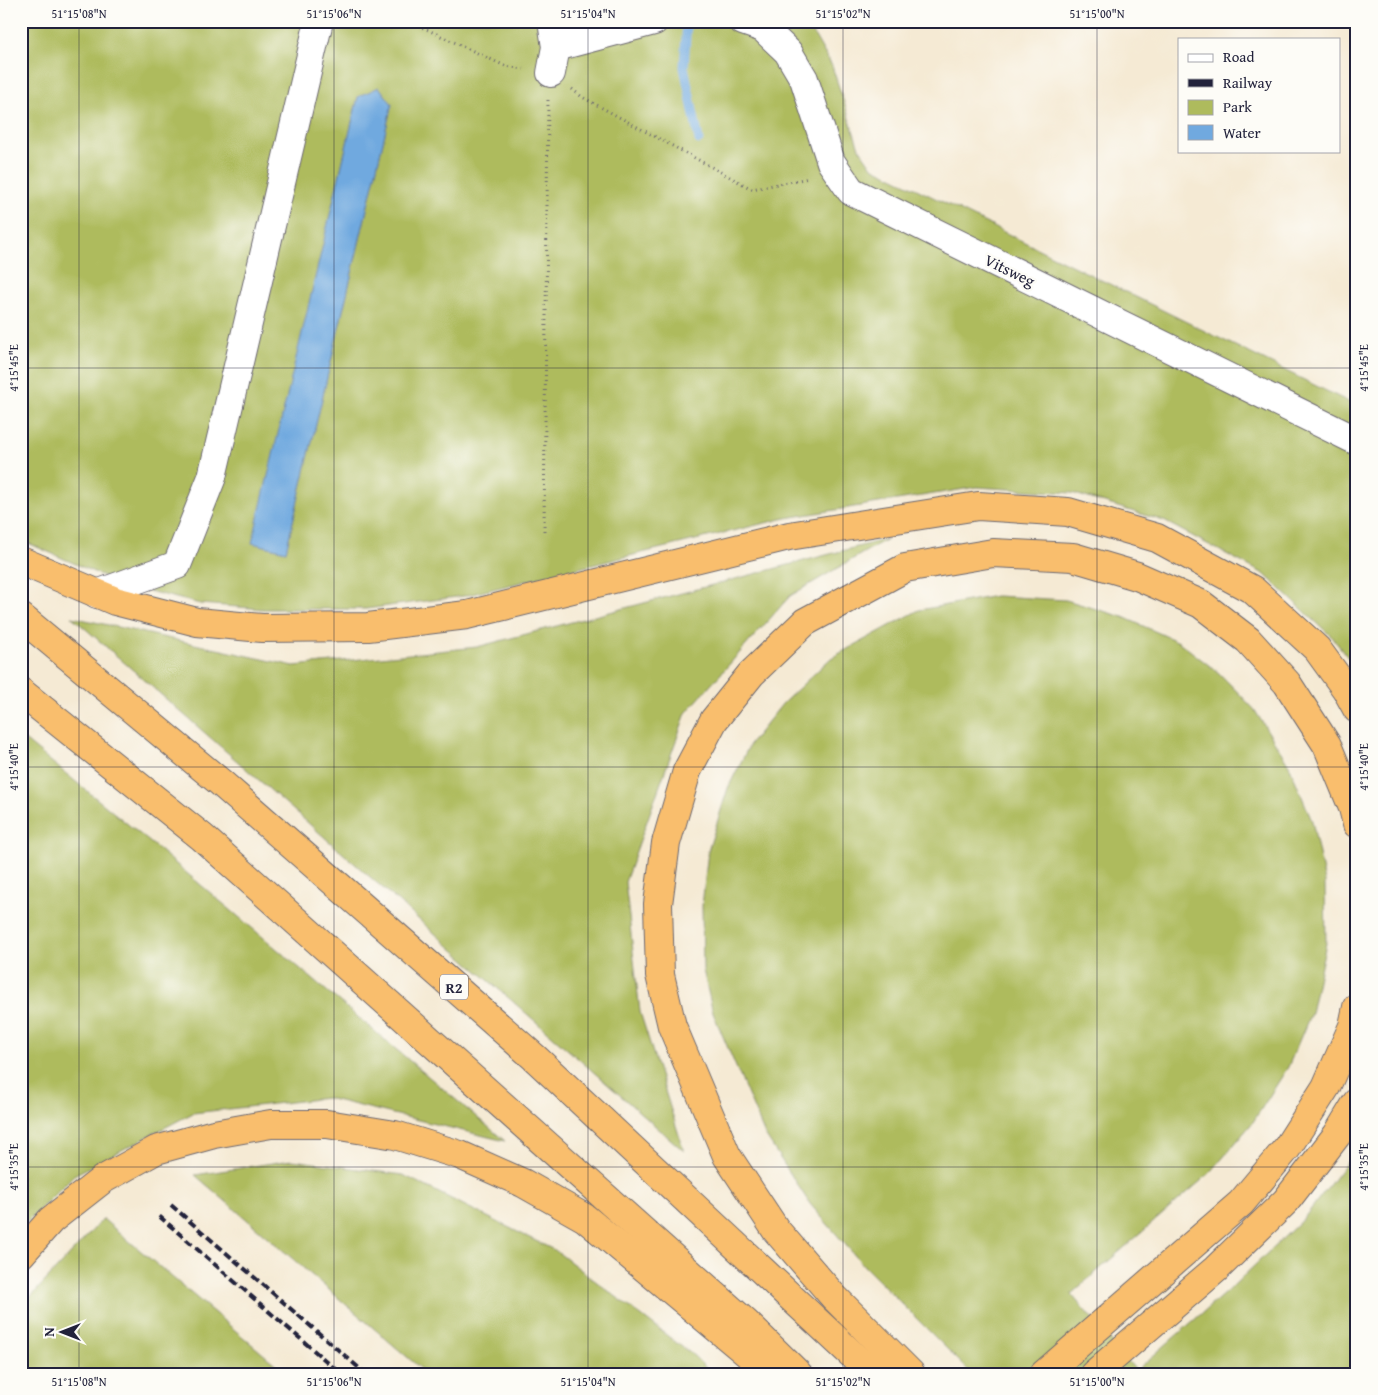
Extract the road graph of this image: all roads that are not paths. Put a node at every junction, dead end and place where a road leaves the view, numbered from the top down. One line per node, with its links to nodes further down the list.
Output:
1 (319, 21): 8 (street)
2 (654, 21): 4 (street)
3 (743, 21): 6 (street, Vitsweg)
4 (554, 34): 5 (street)
5 (551, 73)
6 (1357, 441)
7 (21, 560): 8 (highway)
8 (98, 594): 11 (highway)
9 (21, 617): 18 (highway, R2)
10 (21, 692): 17 (highway)
11 (1357, 708)
12 (1357, 824): 19 (highway)
13 (1357, 1007): 20 (highway)
14 (1357, 1102): 21 (highway)
15 (21, 1254): 16 (highway)
16 (772, 1374)
17 (798, 1374)
18 (873, 1374)
19 (911, 1374)
20 (1044, 1374)
21 (1094, 1374)

